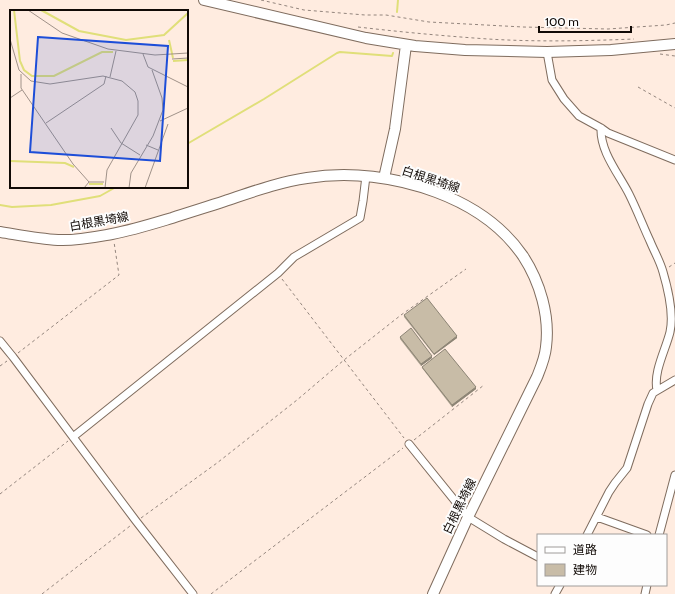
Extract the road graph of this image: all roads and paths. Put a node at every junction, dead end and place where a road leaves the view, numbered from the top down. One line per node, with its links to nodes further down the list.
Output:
1 (204, 0): 7 (main road)
2 (261, 0): 3 (path)
3 (675, 23)
4 (356, 27): 5 (path)
5 (639, 39)
6 (675, 44): 8 (main road)
7 (406, 45): 8 (main road); 14 (main road)
8 (547, 52): 11 (street)
9 (638, 87): 10 (path)
10 (675, 108)
11 (601, 128): 12 (street); 19 (street)
12 (675, 160)
13 (366, 176): 14 (main road, 白根黒埼線); 16 (main road, 白根黒埼線); 20 (street)
14 (384, 178): 32 (main road, 白根黒埼線)
15 (0, 232): 16 (main road, 白根黒埼線)
16 (113, 234): 22 (path)
17 (675, 263): 19 (path)
18 (466, 268): 23 (path)
19 (663, 270): 27 (street)
20 (278, 274): 23 (path); 28 (street)
21 (0, 341): 22 (street)
22 (13, 357): 24 (path); 28 (street)
23 (344, 360): 29 (path); 34 (path)
24 (0, 366)
25 (675, 380): 27 (street)
26 (484, 385): 29 (path)
27 (657, 390): 33 (street)
28 (73, 437): 31 (path); 34 (street)
29 (409, 444): 32 (street); 41 (path)
30 (675, 476): 37 (street)
31 (0, 494)
32 (468, 517): 38 (street); 42 (main road, 白根黒埼線)
33 (597, 517): 35 (street); 36 (street)
34 (136, 521): 39 (path); 40 (street)
35 (588, 534)
36 (644, 534)
37 (660, 534)
38 (537, 556)
39 (42, 594)
40 (193, 594)
41 (211, 594)
42 (433, 594)

